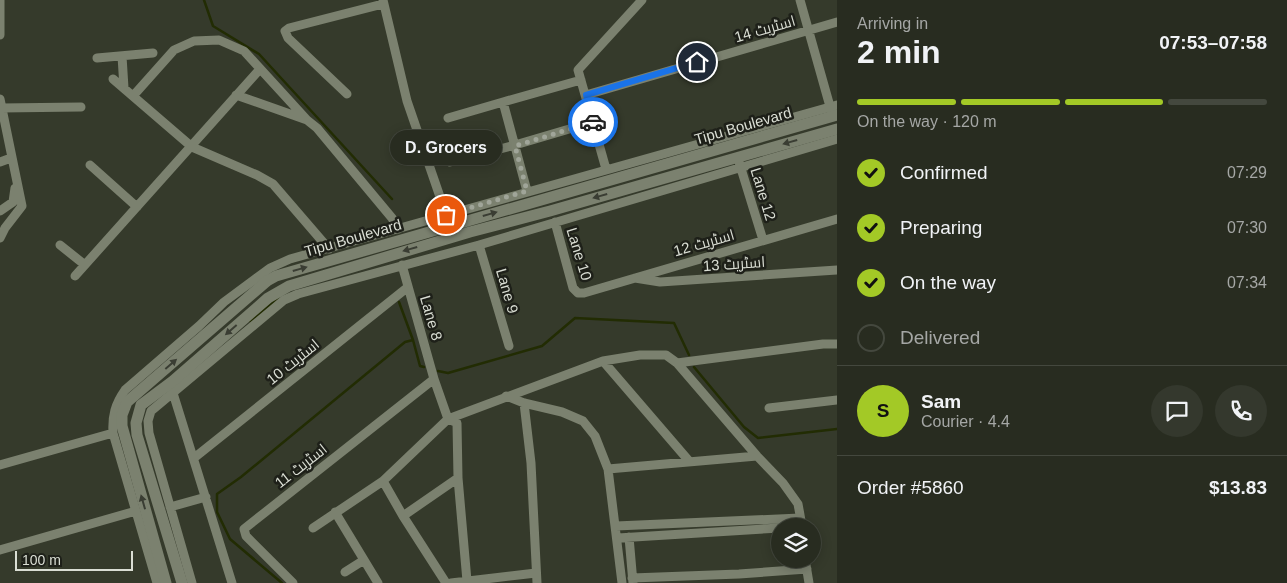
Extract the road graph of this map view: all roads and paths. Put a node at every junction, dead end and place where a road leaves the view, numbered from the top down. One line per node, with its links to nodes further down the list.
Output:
1 (0, 0): 7 (street)
2 (642, 0): 13 (street)
3 (800, 0): 6 (street)
4 (383, 2): 15 (street); 42 (street)
5 (837, 22): 6 (street, اسٹریٹ 14)
6 (808, 30): 17 (street, اسٹریٹ 14); 22 (street)
7 (0, 35)
8 (153, 53): 9 (street)
9 (122, 56): 10 (street); 14 (street)
10 (97, 58)
11 (260, 69): 16 (street); 18 (street); 24 (street)
12 (113, 78): 14 (street)
13 (581, 80): 17 (street); 19 (street)
14 (124, 88): 18 (street)
15 (347, 94)
16 (236, 95): 24 (street); 29 (street)
17 (586, 95): 25 (street)
18 (133, 96): 29 (street)
19 (503, 102): 23 (street); 28 (street)
20 (1, 104): 21 (street); 30 (street)
21 (81, 107)
22 (834, 111): 35 (street); 36 (street, Tipu Boulevard)
23 (448, 118)
24 (308, 120): 45 (street)
25 (593, 122): 28 (street); 35 (street)
26 (837, 128): 33 (street, Tipu Boulevard, one-way to 33)
27 (837, 139): 33 (street)
28 (515, 146): 32 (street); 39 (street)
29 (192, 147): 40 (street); 50 (street)
30 (11, 158): 31 (street); 37 (street)
31 (0, 162)
32 (450, 162)
33 (739, 162): 38 (street, Tipu Boulevard); 44 (street); 47 (street, Lane 12)
34 (90, 165): 40 (street)
35 (606, 169): 39 (street)
36 (631, 174): 38 (street); 42 (street, Tipu Boulevard, one-way to 36)
37 (16, 181): 41 (street); 46 (street)
38 (633, 187): 57 (street, Tipu Boulevard, one-way to 57)
39 (527, 191): 42 (street)
40 (138, 207): 52 (street)
41 (0, 211)
42 (448, 220): 45 (street); 51 (street, Tipu Boulevard)
43 (837, 220): 47 (street, اسٹریٹ 12)
44 (555, 222): 48 (street); 59 (street, Lane 10)
45 (398, 229): 50 (street)
46 (0, 238)
47 (763, 240): 56 (street, اسٹریٹ 12)
48 (479, 245): 53 (street); 61 (street, Lane 9)
49 (60, 246): 52 (street)
50 (329, 249): 71 (street)
51 (320, 263): 57 (street); 91 (street, Tipu Boulevard, one-way to 51)
52 (85, 265): 55 (street)
53 (402, 265): 57 (street); 58 (street, Lane 8)
54 (837, 270): 56 (street, اسٹریٹ 13)
55 (75, 276)
56 (634, 278): 59 (street, اسٹریٹ 12)
57 (324, 281): 65 (street); 101 (street, Tipu Boulevard, one-way to 101)
58 (408, 287): 64 (street, Lane 8); 73 (street, اسٹریٹ 10)
59 (578, 293)
60 (837, 344): 63 (street)
61 (509, 346)
62 (603, 361): 63 (street); 66 (street); 74 (street)
63 (677, 363): 72 (street)
64 (434, 379): 70 (street, Lane 8); 104 (street, اسٹریٹ 11)
65 (173, 393): 73 (street); 80 (street)
66 (506, 396): 68 (street); 70 (street)
67 (837, 400): 69 (street)
68 (524, 403): 76 (street); 96 (street)
69 (769, 408)
70 (448, 419): 77 (street, Lane 8); 78 (street)
71 (113, 433): 75 (street); 81 (street)
72 (756, 456): 74 (street); 84 (street)
73 (194, 458): 79 (street)
74 (689, 461): 76 (street)
75 (0, 464)
76 (608, 469): 86 (street)
77 (458, 478): 83 (street); 98 (street)
78 (383, 481): 82 (street); 83 (street)
79 (206, 497): 80 (street); 103 (street)
80 (170, 507): 102 (street)
81 (136, 510): 91 (street); 92 (street)
82 (336, 512): 87 (street); 93 (street)
83 (403, 516): 106 (street)
84 (800, 518)
85 (771, 523): 86 (street)
86 (616, 526): 90 (street)
87 (313, 528)
88 (771, 529): 89 (street)
89 (629, 537): 90 (street); 97 (street)
90 (618, 538): 109 (street)
91 (150, 543): 99 (street); 100 (street, Tipu Boulevard)
92 (0, 550)
93 (364, 560): 95 (street); 105 (street)
94 (807, 569): 97 (street); 110 (street)
95 (345, 572)
96 (536, 573): 98 (street); 108 (street)
97 (633, 580)
98 (467, 581): 107 (street)
99 (157, 583)
100 (166, 583)
101 (182, 583)
102 (192, 583)
103 (232, 583)
104 (293, 583)
105 (378, 583)
106 (446, 583)
107 (451, 583)
108 (537, 583)
109 (622, 583)
110 (808, 583)

